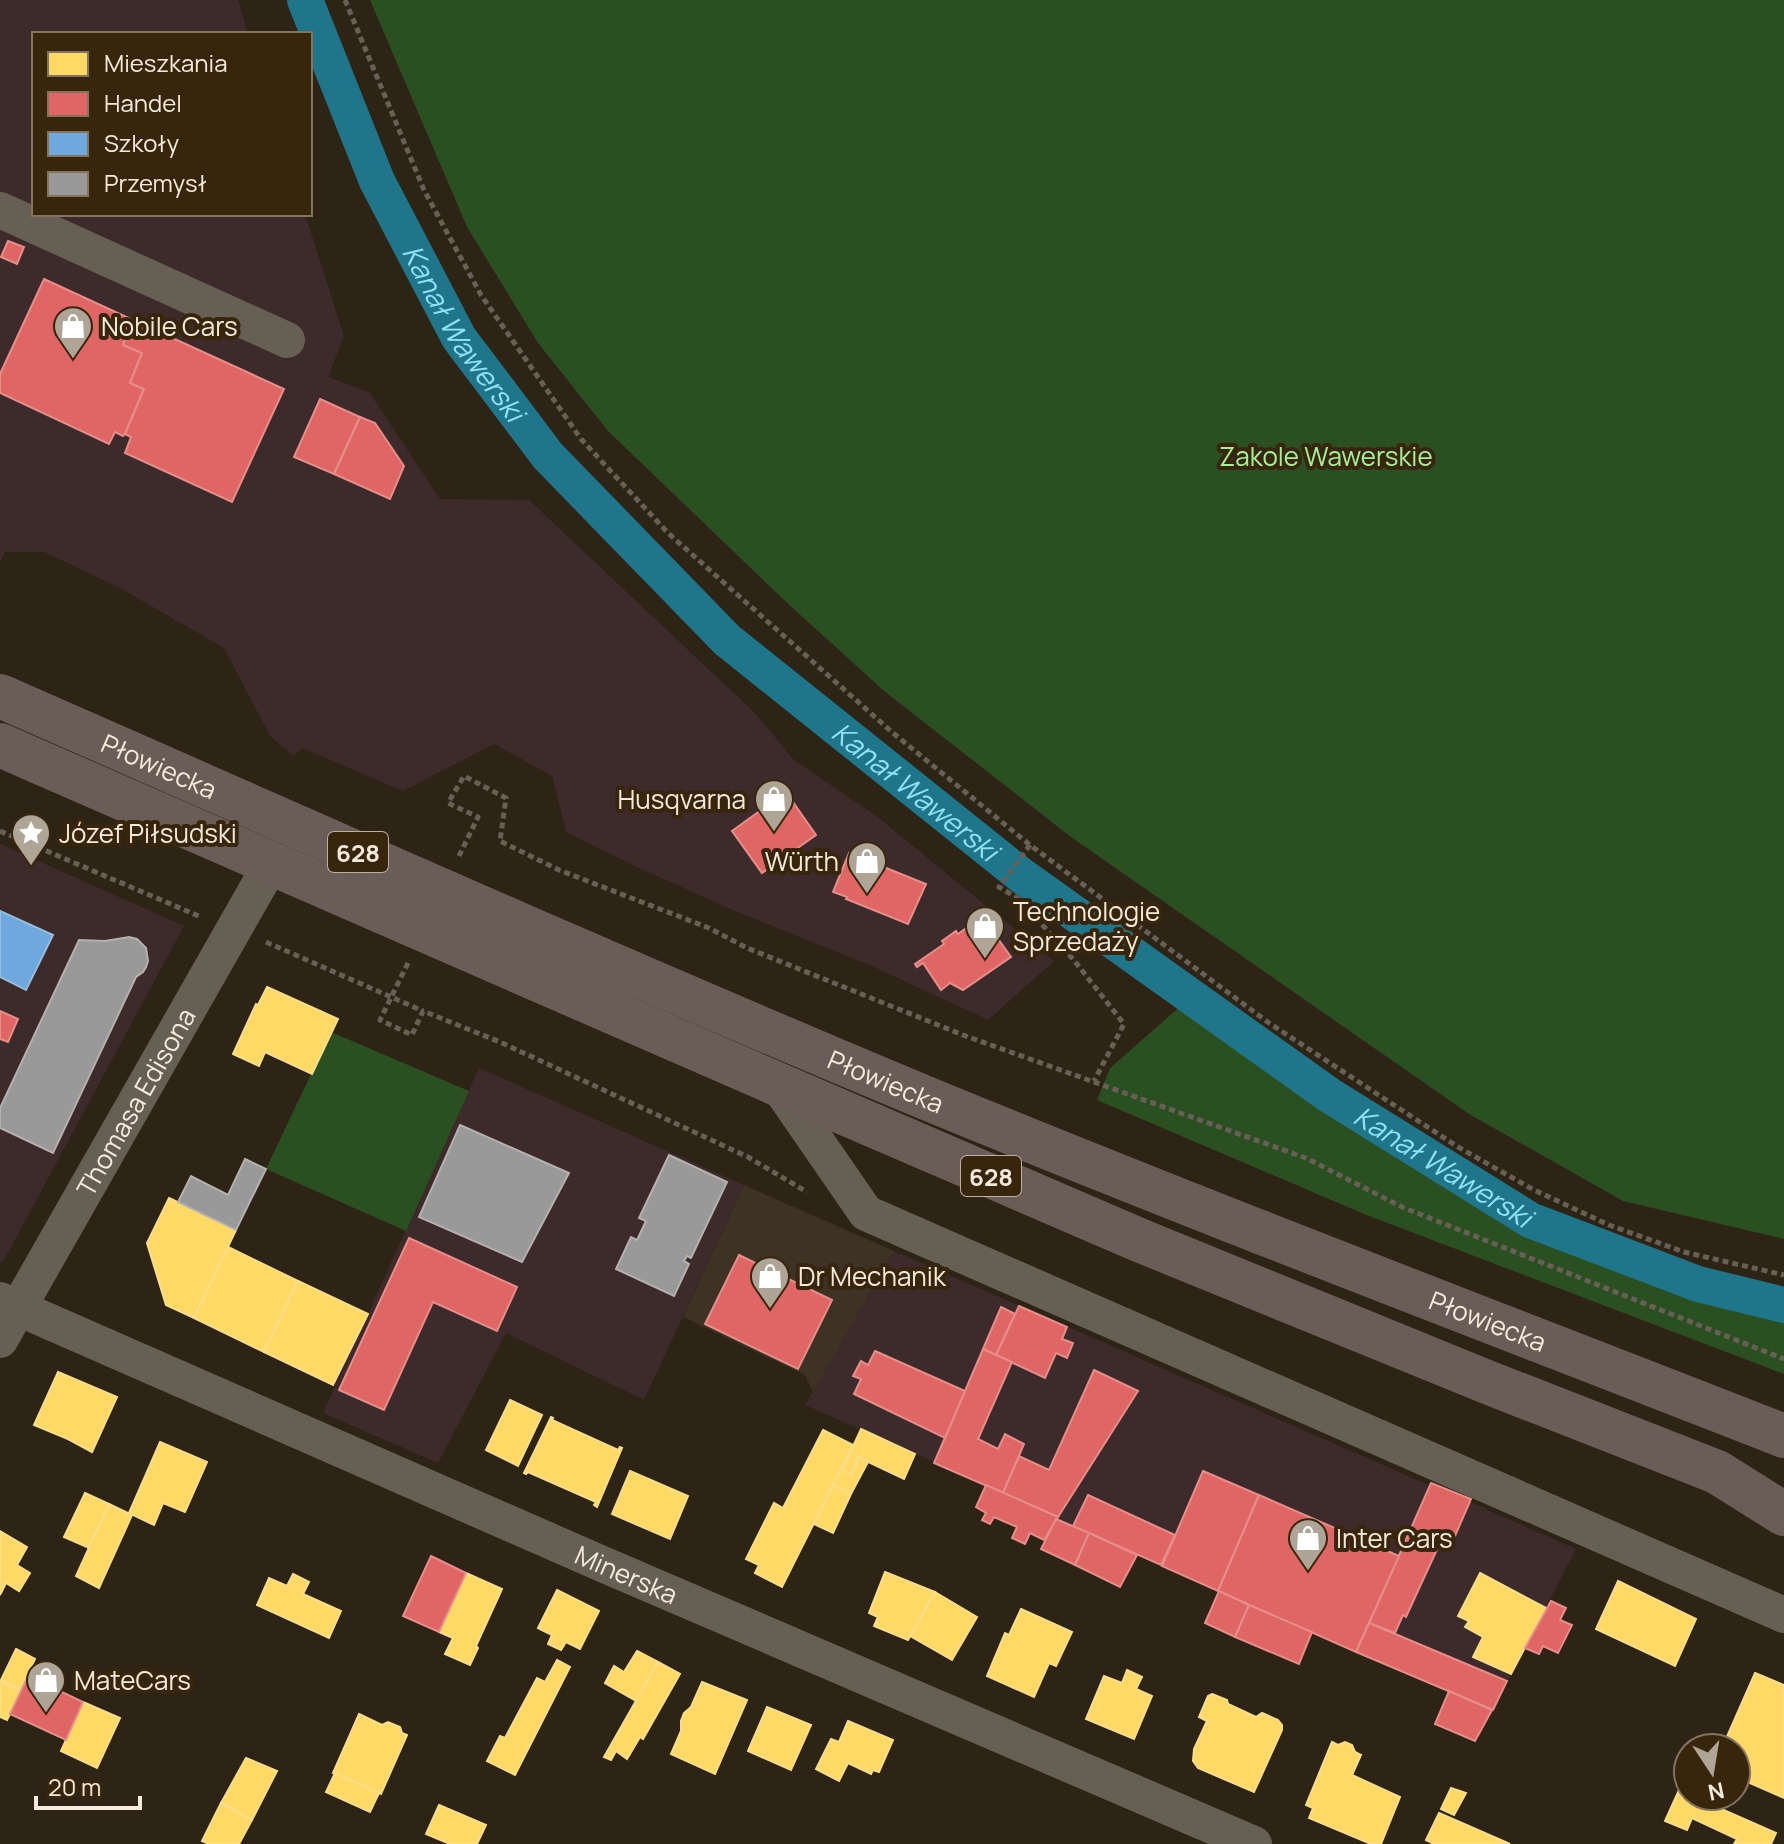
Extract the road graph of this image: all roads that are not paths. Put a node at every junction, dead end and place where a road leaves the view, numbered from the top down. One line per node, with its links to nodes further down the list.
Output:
1 (0, 210): 2 (street)
2 (287, 340)
3 (0, 696): 9 (main road, Płowiecka / 628)
4 (0, 745): 5 (main road, Płowiecka / 628)
5 (271, 864): 6 (main road, Płowiecka / 628); 7 (street, Thomasa Edisona)
6 (777, 1084): 10 (main road, Płowiecka / 628); 13 (street)
7 (9, 1304): 8 (street, Thomasa Edisona); 14 (street, Minerska)
8 (0, 1340)
9 (1784, 1436)
10 (1717, 1472): 11 (main road, 628); 12 (main road, Płowiecka)
11 (1784, 1498)
12 (1784, 1514)
13 (1784, 1615)
14 (1254, 1844)

